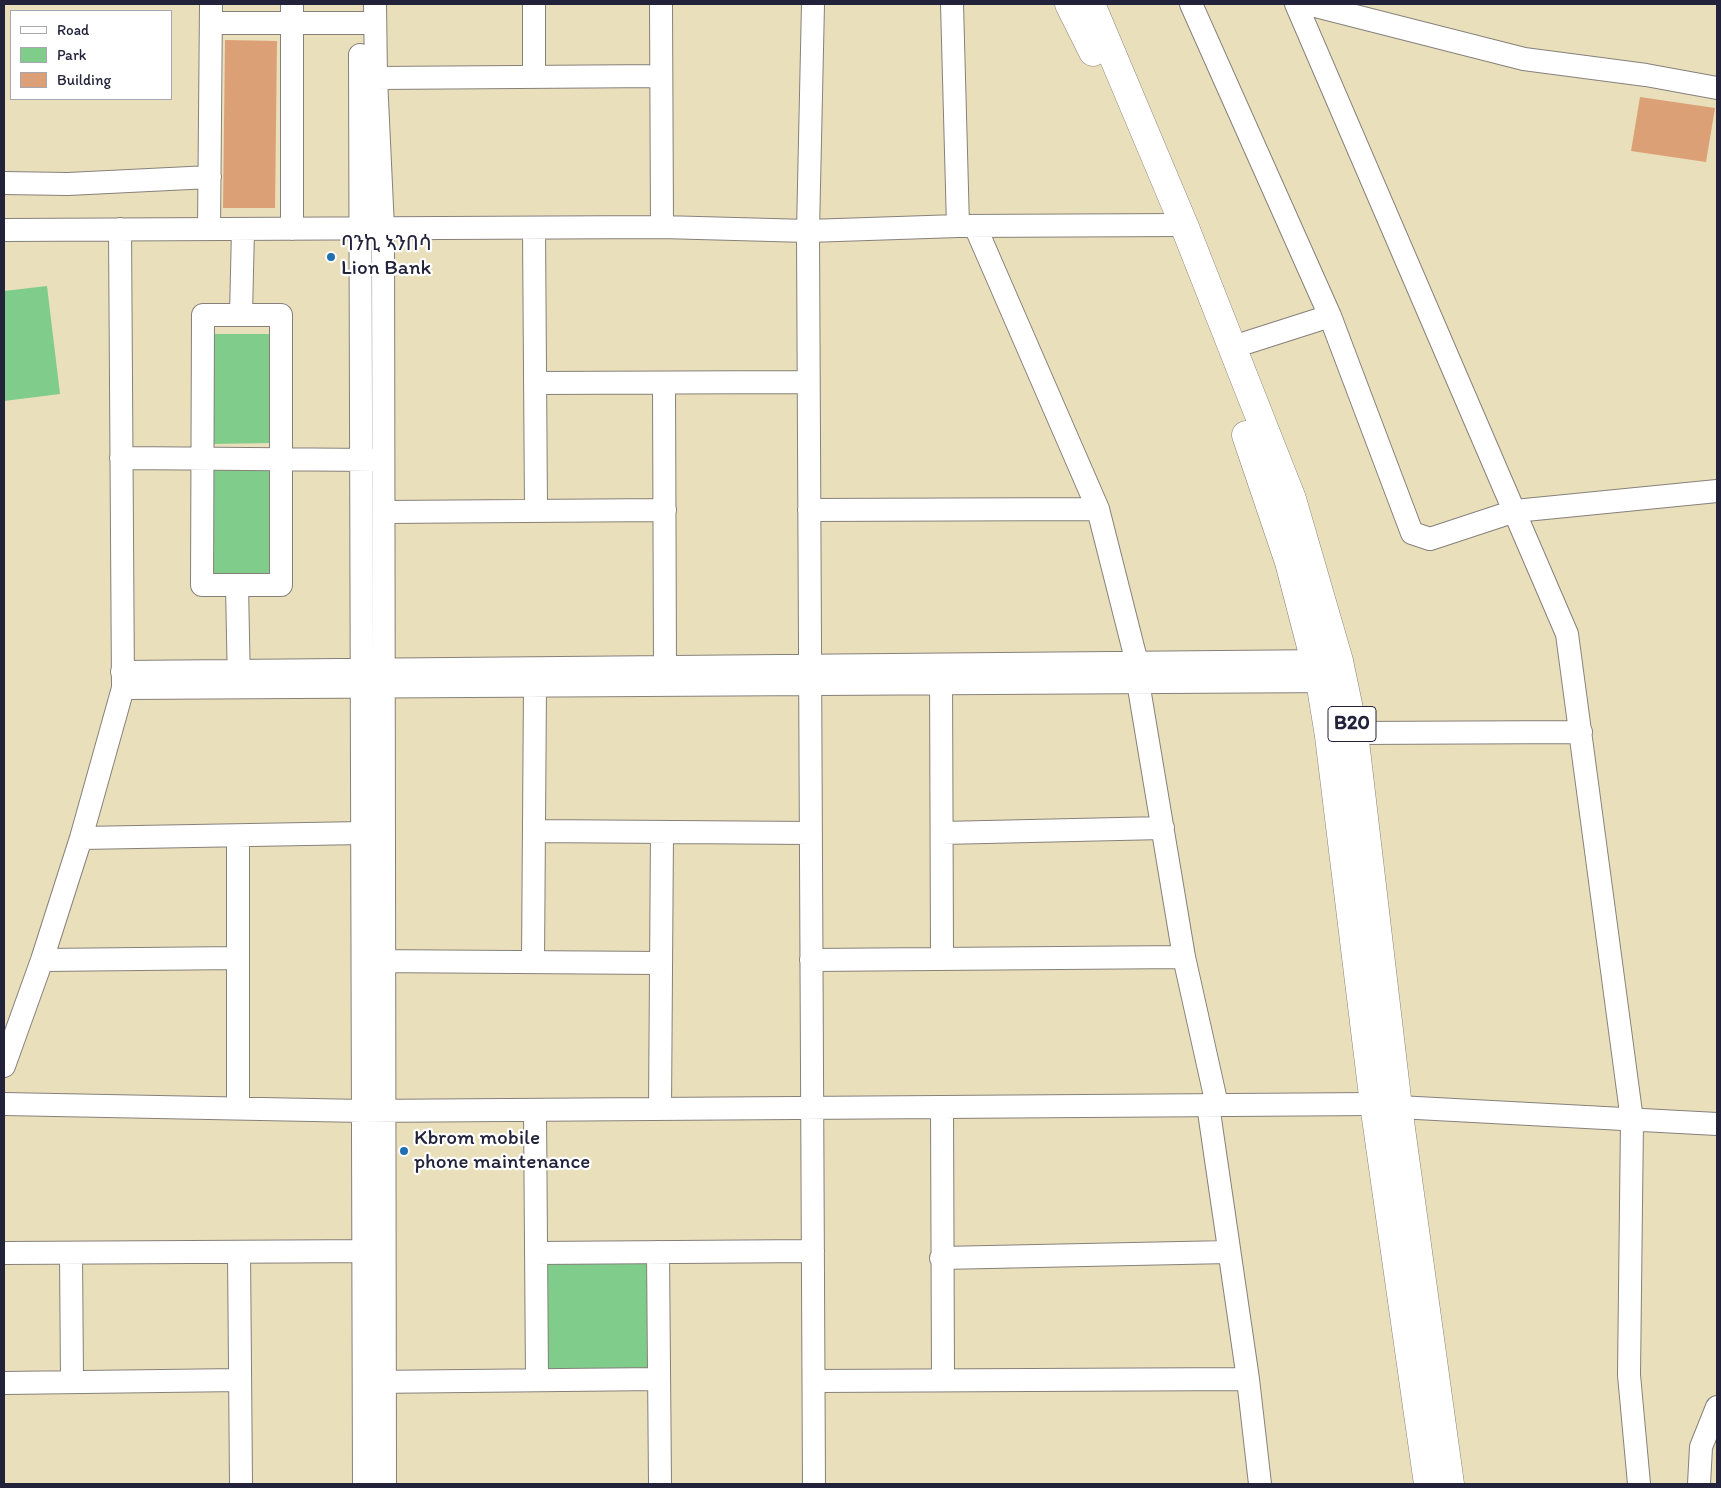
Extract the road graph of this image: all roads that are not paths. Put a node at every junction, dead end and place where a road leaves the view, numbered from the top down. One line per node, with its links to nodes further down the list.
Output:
1 (534, 4): 14 (street)
2 (661, 4): 13 (street)
3 (813, 4): 30 (street)
4 (952, 4): 20 (street)
5 (1069, 4): 19 (highway, B20)
6 (1091, 4): 19 (highway, B20)
7 (1192, 4): 32 (street)
8 (1296, 4): 47 (street)
9 (1308, 4): 16 (street)
10 (211, 13): 11 (street); 17 (street)
11 (292, 13): 12 (street); 28 (street)
12 (368, 13): 15 (street); 22 (street)
13 (661, 76): 14 (street); 21 (street)
14 (534, 77): 15 (street)
15 (376, 78): 23 (street)
16 (1717, 88)
17 (210, 177): 18 (street); 26 (street)
18 (4, 183)
19 (1175, 225): 20 (street); 33 (highway, B20); 51 (highway, B20)
20 (966, 226): 30 (street); 43 (street)
21 (662, 227): 24 (street); 30 (street)
22 (360, 228): 23 (street); 28 (street); 40 (street)
23 (383, 228): 24 (street); 41 (street)
24 (534, 228): 35 (street)
25 (120, 229): 26 (street); 29 (street); 37 (street)
26 (209, 229): 27 (street)
27 (243, 229): 28 (street); 31 (street)
28 (292, 229)
29 (4, 230)
30 (808, 231): 34 (street)
31 (241, 315): 38 (street); 39 (street)
32 (1330, 316): 33 (street); 47 (street)
33 (1233, 348): 51 (highway, B20)
34 (808, 382): 36 (street); 45 (street)
35 (535, 383): 36 (street); 46 (street)
36 (664, 383): 44 (street)
37 (121, 458): 38 (street); 57 (street)
38 (202, 459): 39 (street); 49 (street)
39 (281, 460): 40 (street); 49 (street)
40 (361, 460): 41 (street); 55 (street)
41 (384, 460): 48 (street)
42 (1717, 491): 47 (street)
43 (1098, 508): 45 (street); 52 (street)
44 (665, 510): 46 (street); 50 (street)
45 (809, 510): 54 (street)
46 (536, 511): 48 (street)
47 (1515, 511): 59 (street)
48 (384, 512): 55 (street)
49 (237, 585): 56 (street)
50 (665, 667): 54 (street); 55 (street)
51 (1329, 671): 52 (street); 60 (highway, B20); 81 (highway, B20)
52 (1138, 672): 53 (street); 61 (street)
53 (941, 674): 54 (street); 66 (street)
54 (810, 675): 58 (street); 64 (street)
55 (373, 678): 56 (street); 58 (street); 65 (street); 75 (street)
56 (239, 679): 57 (street)
57 (122, 680): 68 (street)
58 (535, 686): 62 (street)
59 (1581, 732): 60 (street); 88 (street)
60 (1354, 733): 81 (highway, B20)
61 (1163, 828): 66 (street); 69 (street)
62 (534, 831): 63 (street); 76 (street)
63 (662, 832): 64 (street); 77 (street)
64 (810, 832): 73 (street)
65 (363, 833): 67 (street); 74 (street)
66 (942, 833): 71 (street)
67 (238, 836): 68 (street); 70 (street)
68 (82, 838): 72 (street)
69 (1184, 957): 71 (street); 80 (street)
70 (238, 958): 72 (street); 83 (street)
71 (942, 959): 73 (street)
72 (42, 960): 78 (street)
73 (811, 960): 84 (street)
74 (361, 961): 75 (street); 87 (street)
75 (384, 961): 76 (street); 87 (street)
76 (533, 962): 77 (street)
77 (661, 963): 85 (street)
78 (4, 1066)
79 (4, 1104): 83 (street)
80 (1213, 1105): 81 (street); 82 (street); 94 (street)
81 (1386, 1105): 88 (street); 99 (highway, B20)
82 (942, 1107): 84 (street); 98 (street)
83 (238, 1108): 87 (street)
84 (812, 1108): 85 (street); 90 (street)
85 (660, 1109): 86 (street)
86 (535, 1110): 87 (street); 97 (street)
87 (374, 1111): 92 (street)
88 (1632, 1120): 89 (street); 118 (street)
89 (1717, 1124)
90 (813, 1251): 93 (street); 105 (street)
91 (239, 1252): 92 (street); 96 (street); 102 (street)
92 (374, 1252): 108 (street)
93 (658, 1252): 97 (street); 100 (street)
94 (1229, 1252): 98 (street); 101 (street)
95 (4, 1253): 96 (street)
96 (71, 1253): 107 (street)
97 (536, 1253): 103 (street)
98 (941, 1258): 104 (street)
99 (1420, 1345): 116 (highway, B20); 117 (highway, B20)
100 (659, 1379): 103 (street); 113 (street)
101 (1248, 1379): 104 (street); 115 (street)
102 (240, 1380): 107 (street); 110 (street)
103 (537, 1380): 108 (street)
104 (942, 1380): 105 (street)
105 (814, 1381): 114 (street)
106 (4, 1382): 107 (street)
107 (72, 1382)
108 (374, 1382): 111 (street); 112 (street)
109 (1717, 1407): 119 (street)
110 (241, 1484)
111 (364, 1484)
112 (385, 1484)
113 (660, 1484)
114 (814, 1484)
115 (1260, 1484)
116 (1428, 1484)
117 (1450, 1484)
118 (1639, 1484)
119 (1699, 1484)

